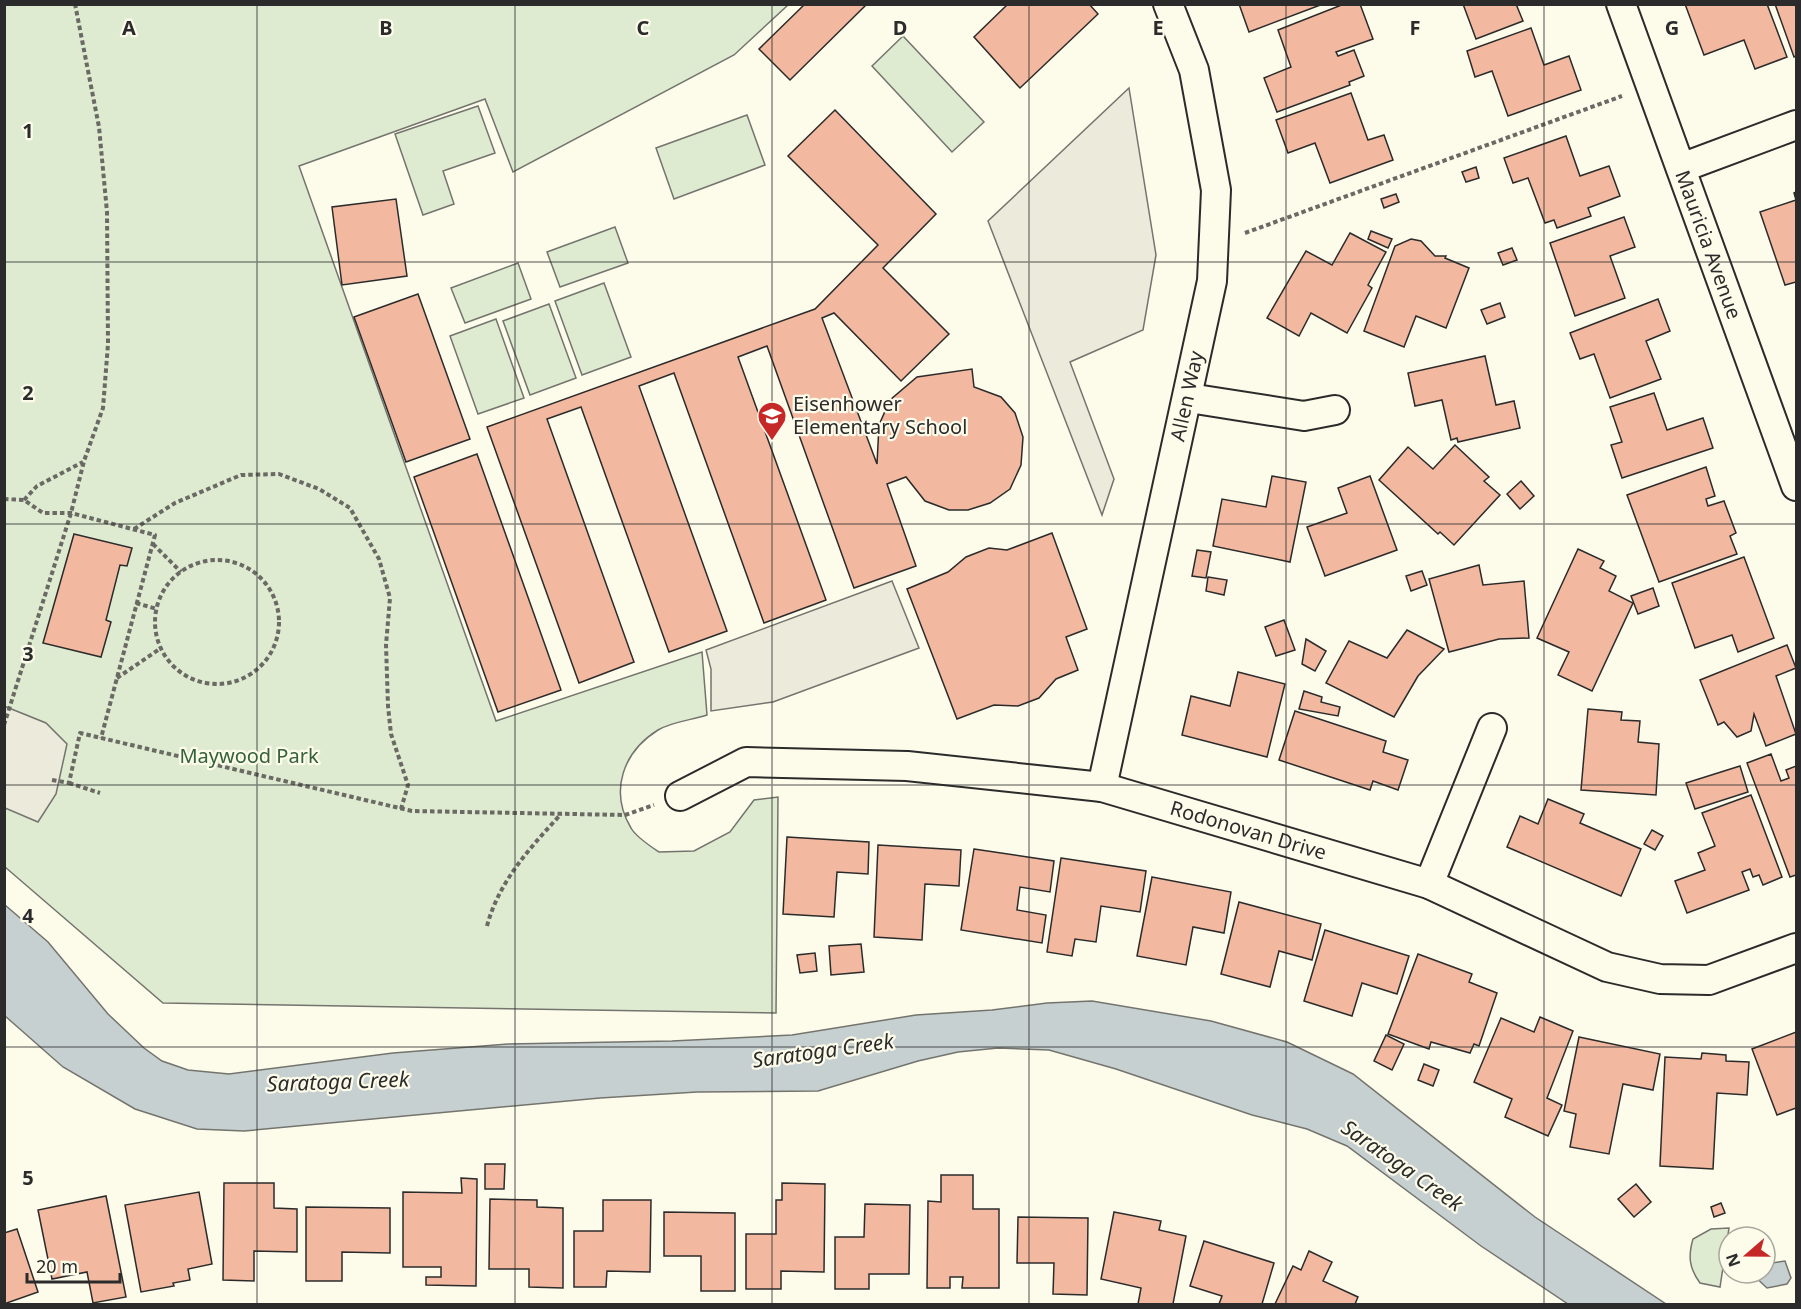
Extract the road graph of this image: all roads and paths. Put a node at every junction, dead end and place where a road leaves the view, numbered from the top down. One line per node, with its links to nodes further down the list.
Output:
1 (75, 4): 10 (path)
2 (1168, 4): 8 (street, Allen Way)
3 (1621, 4): 6 (street, Mauricia Avenue)
4 (1622, 96): 7 (path)
5 (1797, 125): 6 (street)
6 (1681, 168): 11 (street, Mauricia Avenue)
7 (1245, 233)
8 (1189, 398): 9 (street); 27 (street, Allen Way)
9 (1335, 410)
10 (84, 461): 13 (path); 14 (path)
11 (1797, 486)
12 (4, 499): 13 (path)
13 (24, 500): 14 (path)
14 (71, 513): 15 (path); 22 (path)
15 (134, 529): 16 (path); 30 (path)
16 (153, 543): 17 (path); 18 (path)
17 (181, 572): 19 (path); 20 (path)
18 (136, 603): 19 (path); 21 (path)
19 (157, 609): 20 (path)
20 (161, 648): 21 (path)
21 (116, 679): 24 (path)
22 (4, 725)
23 (1492, 728): 32 (street)
24 (100, 738): 26 (path); 30 (path)
25 (52, 780): 26 (path)
26 (69, 783): 28 (path)
27 (1102, 787): 29 (street, Rodonovan Drive); 32 (street, Rodonovan Drive)
28 (100, 793)
29 (680, 796): 31 (path)
30 (401, 809): 31 (path)
31 (561, 814): 33 (path)
32 (1429, 884): 34 (street, Rodonovan Drive)
33 (487, 926)
34 (1797, 948)

